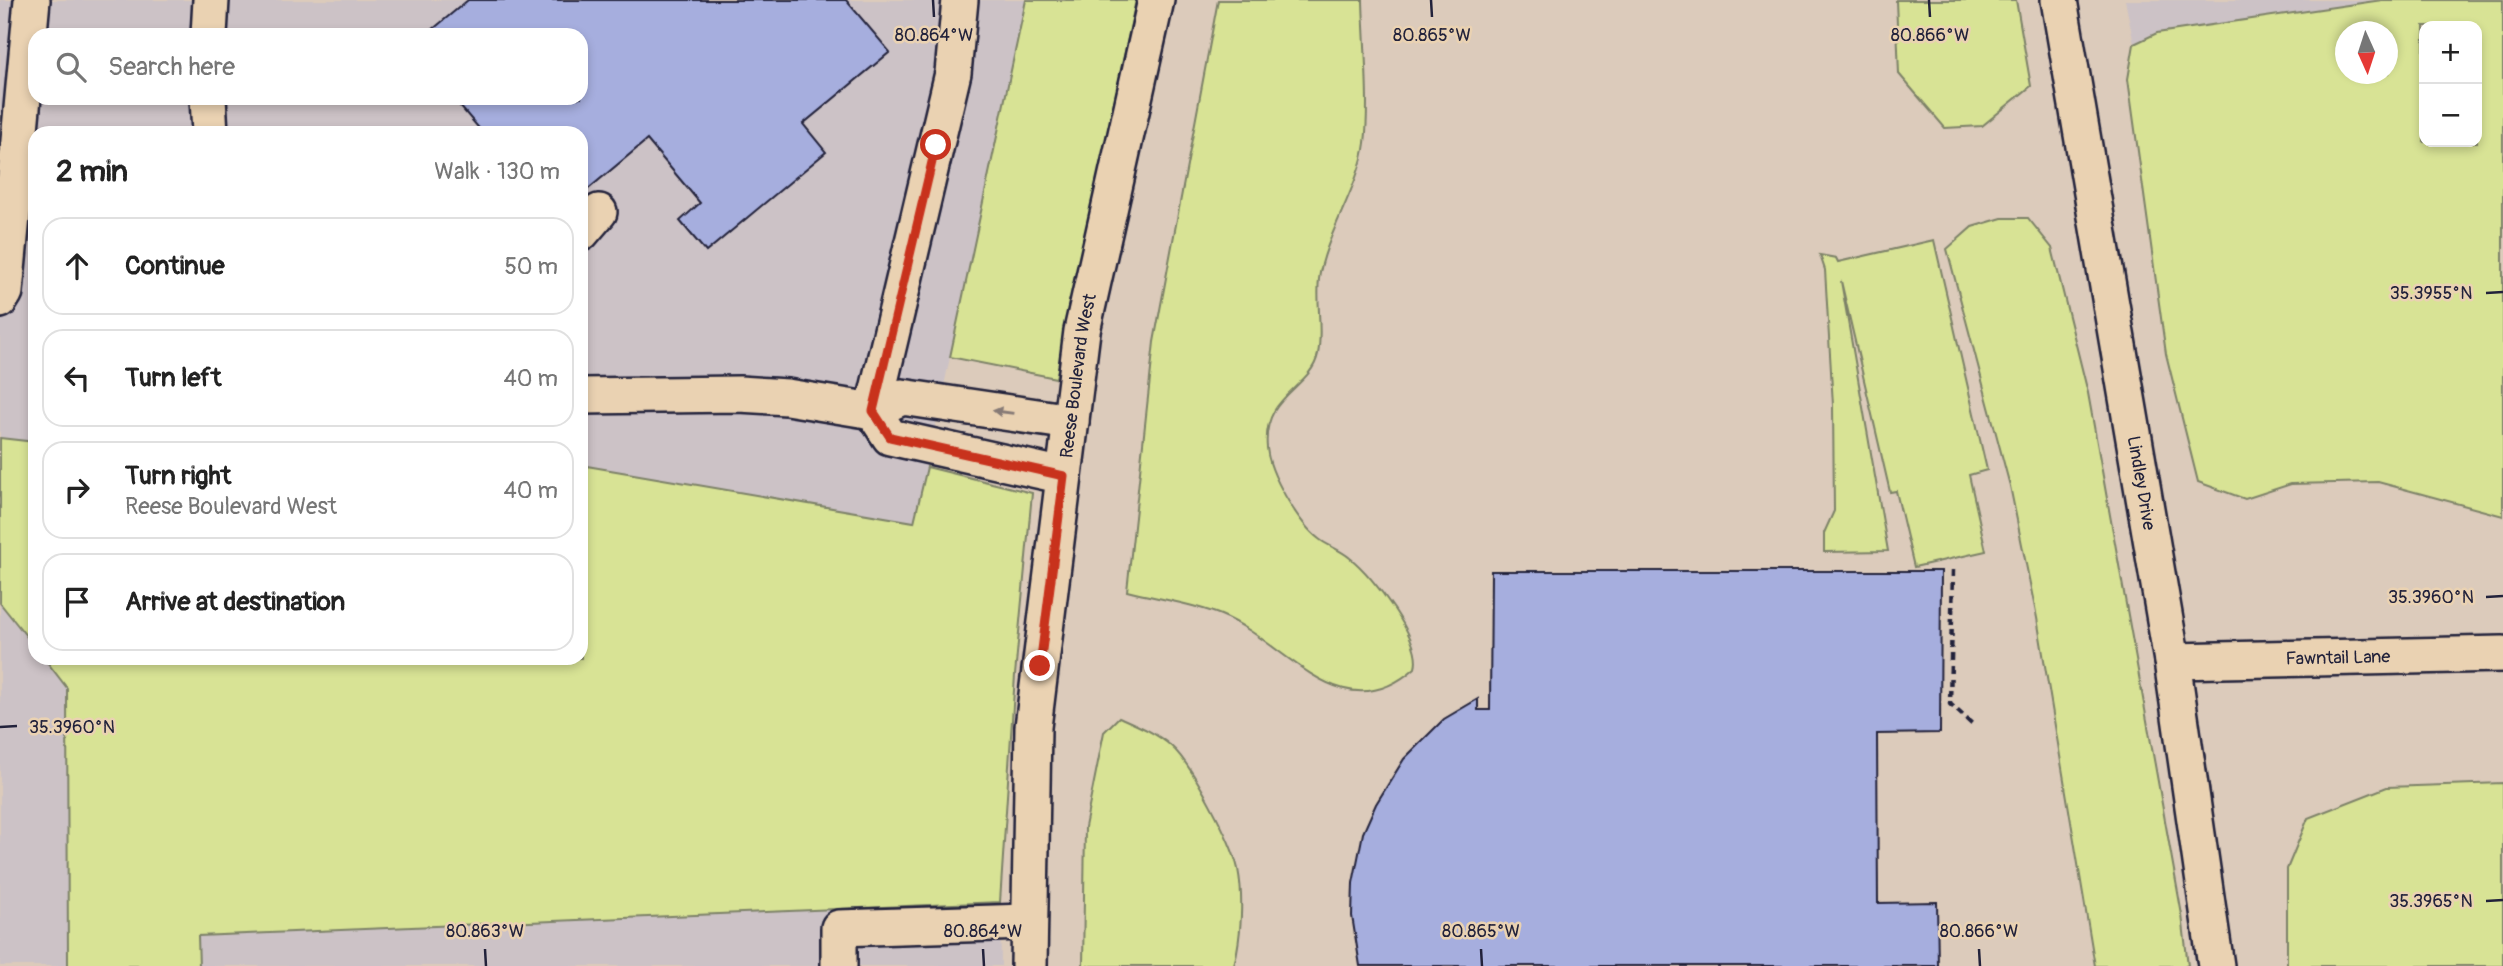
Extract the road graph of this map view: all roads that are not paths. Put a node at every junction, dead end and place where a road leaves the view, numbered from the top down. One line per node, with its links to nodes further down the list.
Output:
1 (32, 0): 6 (street)
2 (211, 0): 7 (street)
3 (960, 0): 13 (street)
4 (1156, 0): 14 (street, Reese Boulevard West)
5 (2059, 0): 17 (street, Lindley Drive)
6 (29, 28)
7 (209, 28)
8 (28, 43): 11 (street)
9 (208, 105): 10 (street)
10 (210, 126)
11 (0, 300)
12 (588, 396): 13 (street)
13 (873, 411): 14 (street, one-way to 13); 15 (street)
14 (1071, 422): 15 (street, Reese Boulevard West)
15 (1064, 476): 18 (street, Reese Boulevard West)
16 (2503, 654): 17 (street, Fawntail Lane)
17 (2172, 661): 21 (street, Lindley Drive)
18 (1029, 922): 19 (street); 20 (street, Reese Boulevard West)
19 (839, 966)
20 (1029, 966)
21 (2216, 966)

